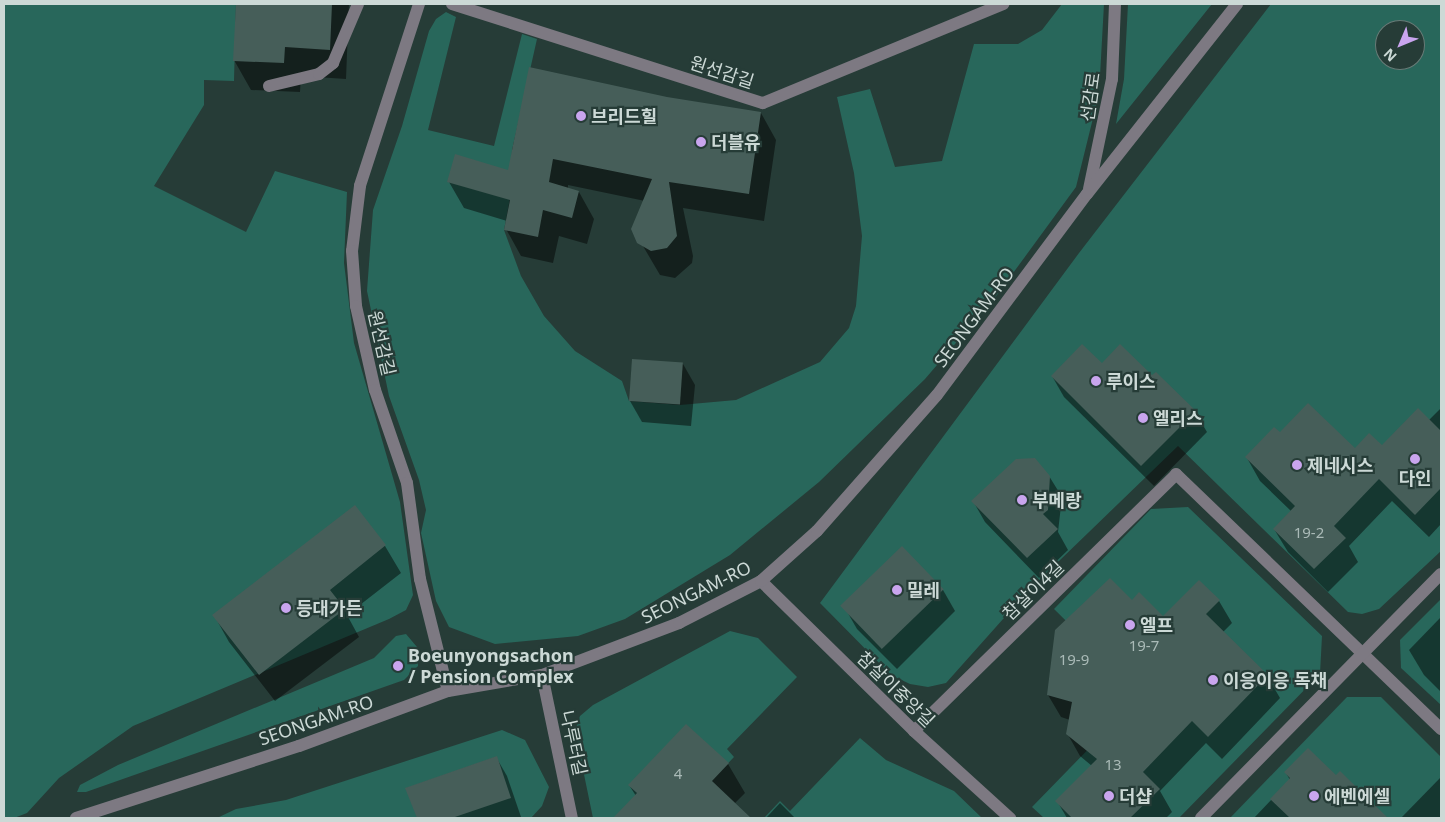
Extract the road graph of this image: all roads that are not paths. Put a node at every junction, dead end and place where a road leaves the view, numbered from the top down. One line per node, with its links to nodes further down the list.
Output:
1 (358, 4): 7 (street)
2 (419, 4): 13 (street, 원선감길)
3 (452, 4): 4 (street, 원선감길)
4 (1002, 4)
5 (1115, 4): 8 (street, 선감로)
6 (1237, 4): 8 (street, SEONGAM-RO)
7 (269, 86)
8 (1087, 194): 10 (street, SEONGAM-RO)
9 (1441, 574): 11 (street)
10 (761, 582): 12 (street, SEONGAM-RO); 15 (street, 참살이중앙길)
11 (1363, 653): 14 (street); 15 (street, 참살이4길); 19 (street)
12 (542, 675): 13 (street, SEONGAM-RO); 17 (street, 나루터길)
13 (448, 691): 16 (street, SEONGAM-RO)
14 (1441, 729)
15 (914, 731): 18 (street, 참살이중앙길)
16 (76, 818)
17 (572, 818)
18 (1010, 818)
19 (1201, 818)

